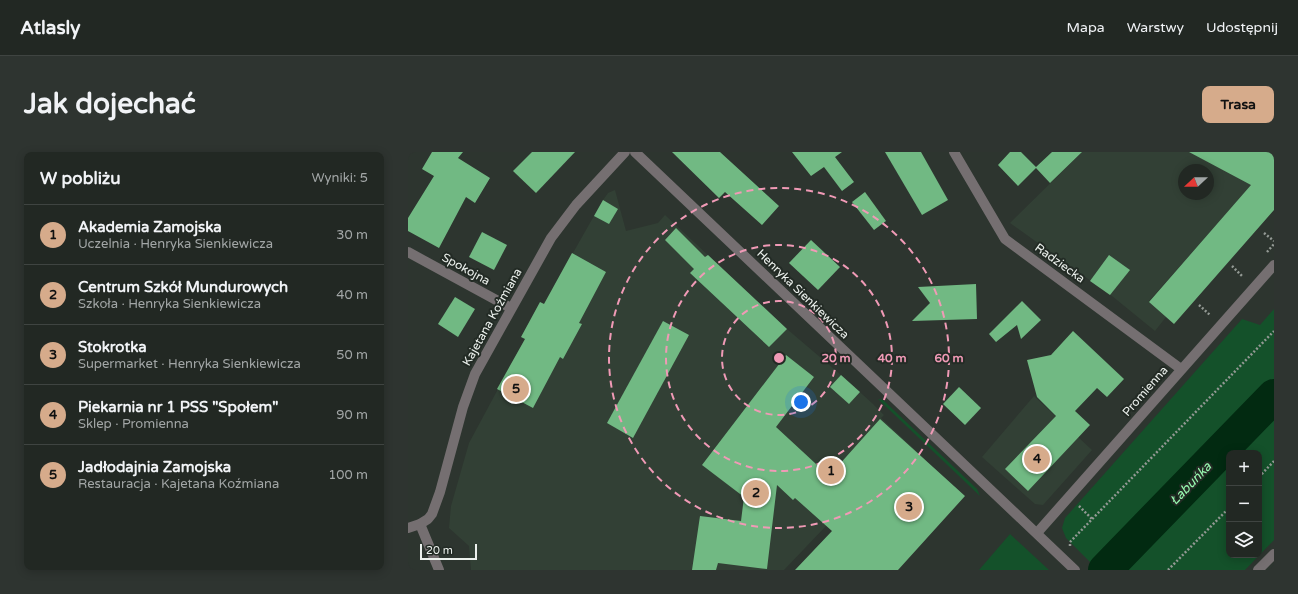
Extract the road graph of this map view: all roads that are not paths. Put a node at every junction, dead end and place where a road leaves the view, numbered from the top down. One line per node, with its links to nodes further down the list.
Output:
1 (625, 152): 6 (street, Kajetana Koźmiana)
2 (635, 152): 10 (street, Henryka Sienkiewicza)
3 (954, 152): 7 (street, Radziecka)
4 (408, 252): 6 (street, Spokojna)
5 (1274, 266): 7 (street, Promienna)
6 (511, 308): 8 (street, Kajetana Koźmiana)
7 (1181, 369): 10 (street, Promienna)
8 (424, 522): 9 (street); 13 (street)
9 (408, 528)
10 (1037, 533): 12 (street, Henryka Sienkiewicza)
11 (1274, 554): 14 (street)
12 (1075, 569)
13 (439, 570)
14 (1258, 570)

